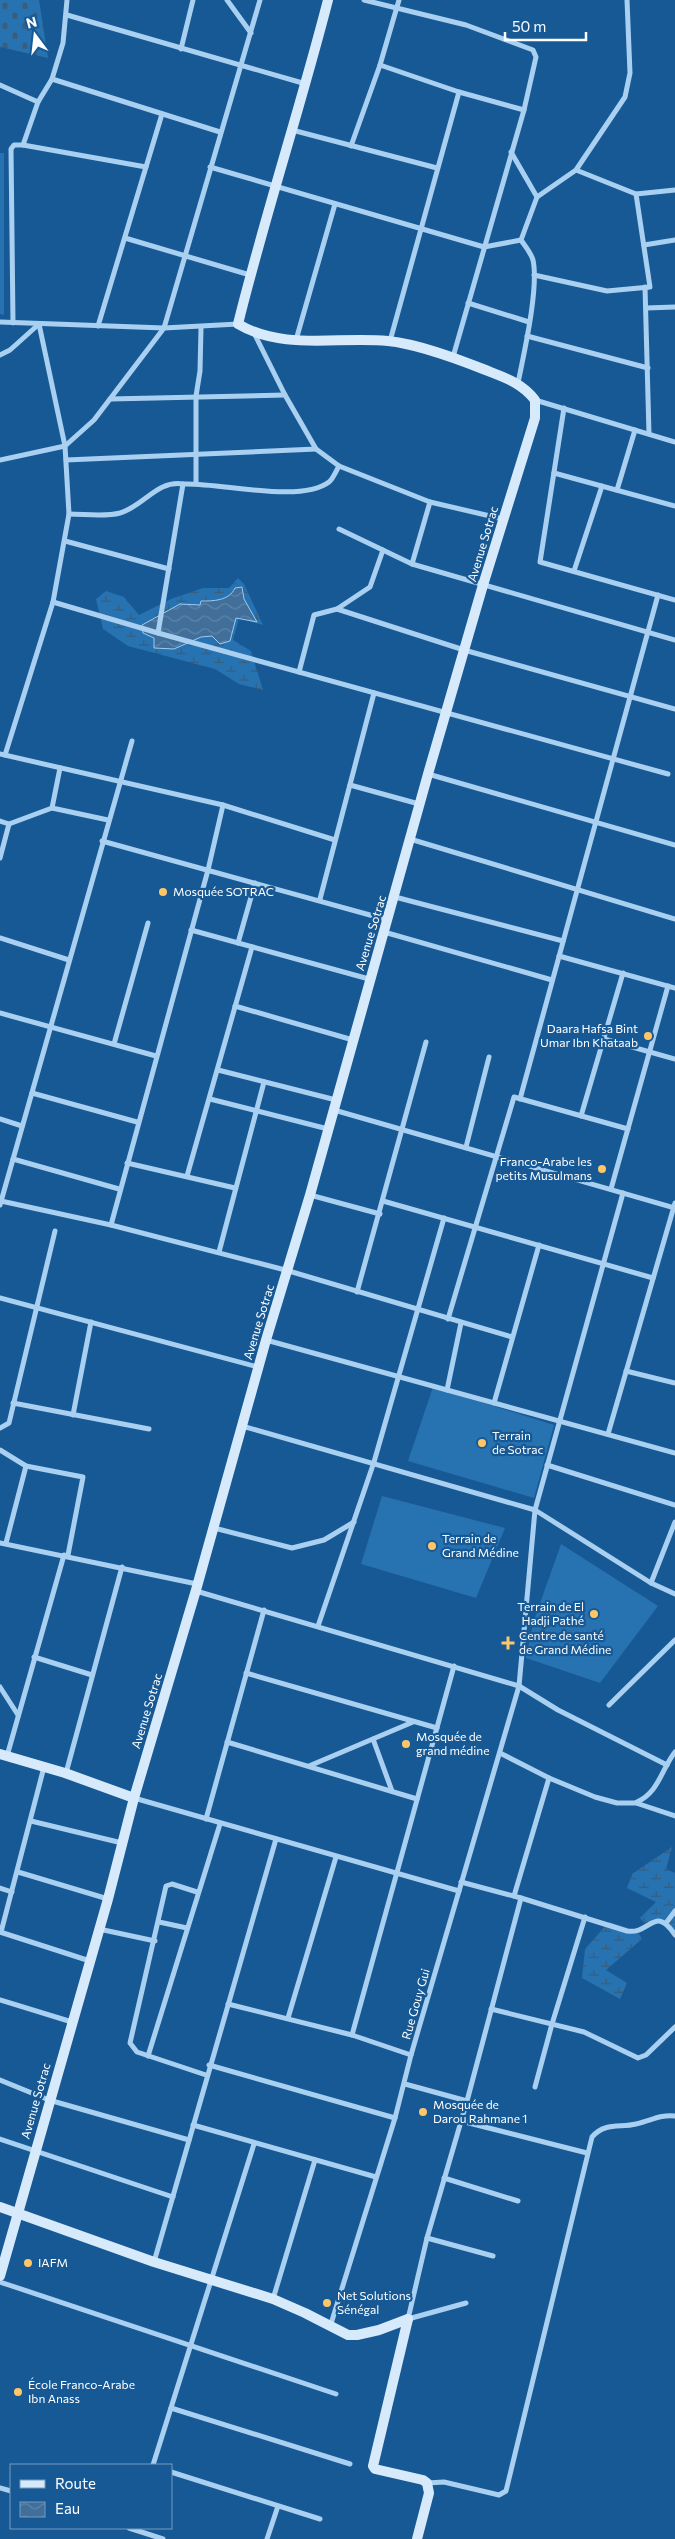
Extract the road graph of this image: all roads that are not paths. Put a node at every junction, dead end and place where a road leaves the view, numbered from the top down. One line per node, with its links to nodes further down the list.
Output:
1 (67, 0): 10 (street)
2 (193, 0): 12 (street)
3 (227, 0): 11 (street)
4 (260, 0): 11 (street)
5 (328, 0): 17 (street)
6 (364, 0): 9 (street)
7 (399, 0): 9 (street)
8 (627, 0): 30 (street)
9 (397, 7): 13 (street); 20 (street)
10 (66, 15): 12 (street); 15 (street)
11 (251, 32): 14 (street)
12 (181, 48): 14 (street)
13 (380, 65): 18 (street); 25 (street)
14 (242, 66): 17 (street); 23 (street)
15 (52, 79): 19 (street); 21 (street)
16 (0, 85): 19 (street)
17 (307, 85): 22 (street)
18 (459, 92): 20 (street); 29 (street)
19 (38, 102): 24 (street)
20 (524, 110): 26 (street)
21 (162, 114): 23 (street); 27 (street)
22 (291, 130): 25 (street); 31 (street)
23 (220, 132): 28 (street)
24 (22, 145): 27 (street); 51 (street)
25 (351, 146): 29 (street)
26 (511, 152): 34 (street); 41 (street)
27 (146, 167): 37 (street)
28 (210, 168): 31 (street); 42 (street)
29 (437, 168): 36 (street)
30 (576, 170): 33 (street); 34 (street)
31 (276, 187): 35 (street); 43 (street)
32 (675, 190): 33 (street)
33 (636, 194): 40 (street)
34 (537, 197): 38 (street)
35 (335, 204): 36 (street); 59 (street)
36 (420, 229): 41 (street); 60 (street)
37 (124, 238): 42 (street); 54 (street)
38 (521, 240): 41 (street); 44 (street)
39 (675, 240): 40 (street)
40 (644, 245): 45 (street)
41 (484, 247): 46 (street)
42 (185, 256): 43 (street); 55 (street)
43 (250, 274): 53 (street)
44 (534, 275): 45 (street); 50 (street)
45 (645, 287): 48 (street)
46 (468, 302): 50 (street); 62 (street)
47 (675, 307): 48 (street)
48 (646, 308): 63 (street)
49 (0, 322): 51 (street)
50 (529, 322): 58 (street)
51 (12, 323): 52 (street)
52 (39, 324): 54 (street); 61 (street); 73 (street)
53 (238, 324): 56 (street); 57 (street)
54 (98, 326): 55 (street)
55 (164, 328): 56 (street); 67 (street)
56 (201, 328): 66 (street)
57 (254, 333): 59 (street); 65 (street)
58 (527, 336): 63 (street); 64 (street)
59 (296, 340): 60 (street)
60 (390, 341): 62 (street)
61 (0, 356)
62 (453, 358): 64 (street)
63 (648, 368): 71 (street)
64 (518, 383): 68 (street)
65 (285, 395): 66 (street); 74 (street)
66 (196, 396): 67 (street); 75 (street)
67 (110, 399): 73 (street)
68 (535, 400): 69 (street); 87 (street, Avenue Sotrac)
69 (564, 408): 70 (street); 79 (street)
70 (635, 430): 71 (street); 83 (street)
71 (649, 434): 72 (street)
72 (675, 442)
73 (64, 446): 76 (street); 77 (street)
74 (316, 449): 75 (street); 78 (street)
75 (196, 455): 77 (street); 80 (street)
76 (0, 460)
77 (66, 460): 86 (street)
78 (339, 466): 80 (street); 84 (street)
79 (554, 473): 82 (street); 93 (street)
80 (196, 483): 81 (street)
81 (183, 484): 86 (street); 92 (street)
82 (602, 486): 83 (street); 93 (street)
83 (617, 490): 85 (street)
84 (430, 502): 87 (street); 91 (street)
85 (675, 506)
86 (69, 514): 89 (street)
87 (504, 519): 94 (street, Avenue Sotrac)
88 (339, 529): 90 (street)
89 (65, 541): 92 (street); 97 (street)
90 (383, 550): 91 (street); 98 (street)
91 (412, 564): 94 (street)
92 (169, 569): 100 (street)
93 (574, 572): 95 (street)
94 (483, 585): 99 (street); 102 (street, Avenue Sotrac)
95 (658, 595): 96 (street); 99 (street)
96 (675, 600)
97 (54, 602): 100 (street); 109 (street)
98 (336, 609): 102 (street); 103 (street)
99 (648, 632): 101 (street); 105 (street)
100 (158, 633): 103 (street)
101 (675, 640)
102 (464, 650): 105 (street); 107 (street, Avenue Sotrac)
103 (299, 672): 104 (street)
104 (374, 693): 107 (street); 115 (street)
105 (630, 696): 106 (street); 110 (street)
106 (675, 709)
107 (446, 713): 110 (street); 112 (street, Avenue Sotrac)
108 (132, 741): 114 (street)
109 (2, 754): 111 (street)
110 (613, 760): 113 (street); 121 (street)
111 (60, 768): 114 (street); 118 (street)
112 (428, 774): 116 (street, Avenue Sotrac); 121 (street)
113 (668, 774)
114 (119, 781): 117 (street); 119 (street)
115 (350, 785): 116 (street); 124 (street)
116 (420, 804): 123 (street, Avenue Sotrac)
117 (223, 805): 124 (street); 128 (street)
118 (52, 808): 119 (street); 122 (street)
119 (108, 820): 125 (street)
120 (0, 821): 122 (street)
121 (596, 822): 126 (street); 130 (street)
122 (9, 824): 127 (street)
123 (410, 839): 130 (street); 131 (street, Avenue Sotrac)
124 (335, 840): 132 (street)
125 (102, 841): 128 (street); 143 (street)
126 (675, 845)
127 (0, 858)
128 (208, 870): 129 (street); 136 (street)
129 (255, 883): 132 (street); 140 (street)
130 (577, 890): 133 (street); 139 (street)
131 (395, 897): 134 (street, Avenue Sotrac); 139 (street)
132 (320, 900): 134 (street)
133 (675, 919)
134 (388, 920): 137 (street, Avenue Sotrac)
135 (148, 922): 155 (street)
136 (191, 930): 140 (street); 157 (street)
137 (384, 932): 145 (street, Avenue Sotrac); 146 (street)
138 (0, 938): 143 (street)
139 (563, 941): 142 (street)
140 (238, 943): 141 (street)
141 (252, 947): 145 (street); 149 (street)
142 (559, 956): 144 (street); 146 (street)
143 (69, 960): 151 (street)
144 (623, 973): 147 (street); 152 (street)
145 (369, 979): 153 (street, Avenue Sotrac)
146 (552, 980): 163 (street)
147 (668, 986): 148 (street); 156 (street)
148 (675, 988)
149 (235, 1006): 153 (street); 160 (street)
150 (0, 1013): 151 (street)
151 (50, 1027): 155 (street); 162 (street)
152 (604, 1039): 156 (street); 167 (street)
153 (353, 1040): 165 (street, Avenue Sotrac)
154 (426, 1042): 173 (street)
155 (114, 1044): 157 (street)
156 (650, 1052): 159 (street); 171 (street)
157 (156, 1056): 169 (street)
158 (489, 1057): 174 (street)
159 (675, 1059)
160 (218, 1070): 161 (street); 164 (street)
161 (264, 1082): 165 (street); 166 (street)
162 (32, 1093): 169 (street); 170 (street)
163 (520, 1098): 167 (street); 175 (street)
164 (210, 1099): 166 (street); 178 (street)
165 (334, 1105): 172 (street, Avenue Sotrac); 173 (street)
166 (256, 1111): 172 (street); 179 (street)
167 (581, 1116): 171 (street)
168 (0, 1119): 170 (street)
169 (138, 1122): 177 (street)
170 (22, 1126): 176 (street)
171 (628, 1129): 181 (street)
172 (328, 1130): 183 (street, Avenue Sotrac)
173 (403, 1130): 174 (street); 184 (street)
174 (466, 1147): 175 (street)
175 (496, 1156): 181 (street); 190 (street)
176 (13, 1159): 180 (street); 185 (street)
177 (127, 1163): 178 (street); 180 (street)
178 (187, 1176): 179 (street)
179 (235, 1188): 193 (street)
180 (119, 1189): 189 (street)
181 (611, 1189): 182 (street)
182 (623, 1193): 186 (street); 194 (street, Rue Gouy Gui)
183 (310, 1195): 187 (street); 195 (street, Avenue Sotrac)
184 (383, 1201): 187 (street); 188 (street)
185 (1, 1203): 189 (street)
186 (675, 1206): 196 (street)
187 (380, 1214): 197 (street)
188 (444, 1218): 190 (street); 200 (street)
189 (111, 1225): 193 (street)
190 (475, 1227): 192 (street); 201 (street)
191 (55, 1231): 199 (street)
192 (539, 1245): 194 (street); 204 (street)
193 (219, 1252): 195 (street)
194 (604, 1264): 196 (street); 214 (street, Rue Gouy Gui)
195 (288, 1270): 197 (street); 205 (street, Avenue Sotrac)
196 (654, 1278): 207 (street)
197 (358, 1292): 200 (street)
198 (0, 1298): 199 (street)
199 (36, 1308): 202 (street); 211 (street)
200 (418, 1310): 201 (street); 208 (street)
201 (448, 1319): 203 (street)
202 (91, 1322): 206 (street); 213 (street)
203 (461, 1322): 204 (street); 210 (street)
204 (512, 1337): 212 (street)
205 (266, 1340): 206 (street, Avenue Sotrac); 208 (street)
206 (258, 1367): 215 (street, Avenue Sotrac)
207 (626, 1371): 209 (street); 218 (street)
208 (399, 1377): 210 (street); 221 (street)
209 (675, 1382)
210 (447, 1390): 212 (street)
211 (13, 1403): 213 (street); 216 (street)
212 (494, 1403): 214 (street)
213 (73, 1415): 217 (street)
214 (560, 1421): 218 (street); 222 (street, Rue Gouy Gui)
215 (242, 1426): 221 (street); 228 (street, Avenue Sotrac)
216 (0, 1428)
217 (149, 1429)
218 (608, 1434): 220 (street)
219 (0, 1450): 223 (street)
220 (675, 1453)
221 (374, 1462): 225 (street); 226 (street)
222 (548, 1465): 224 (street); 225 (street, Rue Gouy Gui)
223 (26, 1466): 229 (street); 230 (street)
224 (675, 1505)
225 (535, 1510): 232 (street); 242 (street, Rue Gouy Gui)
226 (354, 1522): 228 (street); 236 (street)
227 (675, 1522): 232 (street)
228 (213, 1528): 233 (street, Avenue Sotrac)
229 (3, 1543): 230 (street)
230 (66, 1555): 231 (street); 238 (street)
231 (122, 1567): 233 (street); 241 (street)
232 (651, 1583): 234 (street)
233 (197, 1587): 235 (street); 259 (street, Avenue Sotrac)
234 (675, 1594)
235 (264, 1610): 236 (street); 240 (street)
236 (318, 1626): 239 (street)
237 (675, 1640): 244 (street)
238 (34, 1658): 241 (street); 245 (street)
239 (454, 1666): 242 (street); 247 (street)
240 (246, 1673): 246 (street); 249 (street)
241 (92, 1675): 256 (street)
242 (519, 1686): 251 (street, Rue Gouy Gui); 253 (street)
243 (0, 1687): 245 (street)
244 (609, 1705)
245 (18, 1714): 252 (street)
246 (413, 1722): 247 (street); 248 (street)
247 (437, 1728): 260 (street)
248 (373, 1739): 254 (street); 258 (street)
249 (228, 1742): 254 (street); 263 (street)
250 (675, 1752): 253 (street)
251 (500, 1753): 257 (street); 271 (street, Rue Gouy Gui)
252 (3, 1755): 255 (street)
253 (667, 1765): 261 (street)
254 (309, 1766): 258 (street)
255 (44, 1768): 256 (street); 264 (street)
256 (66, 1773): 259 (street)
257 (549, 1778): 261 (street); 276 (street)
258 (392, 1791): 260 (street)
259 (134, 1798): 263 (street); 267 (street, Avenue Sotrac)
260 (417, 1799): 270 (street)
261 (636, 1803): 262 (street)
262 (675, 1816)
263 (206, 1819): 265 (street)
264 (31, 1821): 267 (street); 269 (street)
265 (220, 1824): 266 (street); 275 (street)
266 (276, 1839): 268 (street); 290 (street)
267 (122, 1843): 278 (street, Avenue Sotrac)
268 (336, 1856): 270 (street); 292 (street)
269 (18, 1872): 274 (street); 278 (street)
270 (396, 1874): 273 (street); 296 (street)
271 (461, 1882): 273 (street, Rue Gouy Gui); 276 (street)
272 (0, 1888): 274 (street)
273 (459, 1891): 297 (street, Rue Gouy Gui)
274 (12, 1892): 285 (street)
275 (197, 1892): 281 (street); 283 (street)
276 (514, 1896): 277 (street)
277 (521, 1898): 280 (street); 291 (street)
278 (108, 1899): 284 (street, Avenue Sotrac)
279 (675, 1911): 282 (street)
280 (585, 1917): 282 (street); 294 (street)
281 (159, 1922): 283 (street); 287 (street)
282 (666, 1924): 286 (street)
283 (188, 1928): 298 (street)
284 (99, 1929): 287 (street); 288 (street, Avenue Sotrac)
285 (0, 1932): 288 (street)
286 (675, 1935)
287 (155, 1941): 298 (street)
288 (90, 1961): 293 (street, Avenue Sotrac)
289 (0, 2000): 293 (street)
290 (228, 2004): 292 (street); 299 (street)
291 (492, 2009): 294 (street); 305 (street)
292 (288, 2018): 296 (street)
293 (72, 2022): 304 (street, Avenue Sotrac)
294 (552, 2024): 295 (street); 303 (street)
295 (675, 2027)
296 (352, 2035): 297 (street)
297 (411, 2055): 302 (street, Rue Gouy Gui)
298 (148, 2056): 300 (street)
299 (209, 2065): 300 (street); 307 (street)
300 (206, 2075): 309 (street)
301 (0, 2080): 304 (street)
302 (404, 2084): 305 (street); 307 (street, Rue Gouy Gui)
303 (535, 2087)
304 (49, 2100): 311 (street); 313 (street, Avenue Sotrac)
305 (467, 2101): 308 (street)
306 (675, 2116): 314 (street)
307 (395, 2118): 316 (street, Rue Gouy Gui)
308 (461, 2121): 314 (street); 317 (street)
309 (193, 2125): 311 (street); 312 (street)
310 (0, 2140): 313 (street)
311 (189, 2140): 318 (street)
312 (254, 2144): 315 (street); 326 (street)
313 (34, 2150): 318 (street); 321 (street, Avenue Sotrac)
314 (587, 2153): 338 (street)
315 (314, 2160): 316 (street); 328 (street)
316 (376, 2177): 331 (street, Rue Gouy Gui)
317 (444, 2178): 319 (street); 322 (street)
318 (173, 2197): 324 (street)
319 (518, 2202)
320 (0, 2207): 321 (street)
321 (18, 2213): 324 (street); 325 (street, Avenue Sotrac)
322 (427, 2238): 323 (street); 330 (street)
323 (493, 2256)
324 (154, 2262): 326 (street)
325 (0, 2276)
326 (212, 2280): 328 (street); 332 (street)
327 (0, 2282): 332 (street)
328 (272, 2299): 331 (street)
329 (466, 2303): 330 (street)
330 (408, 2319): 331 (street); 338 (street)
331 (330, 2327)
332 (191, 2346): 333 (street); 334 (street)
333 (336, 2394)
334 (171, 2408): 335 (street); 336 (street)
335 (153, 2464)
336 (350, 2464)
337 (172, 2472): 339 (street)
338 (427, 2483): 344 (street)
339 (278, 2506): 340 (street); 343 (street)
340 (320, 2520)
341 (135, 2529): 342 (street)
342 (163, 2539)
343 (267, 2539)
344 (417, 2539)

